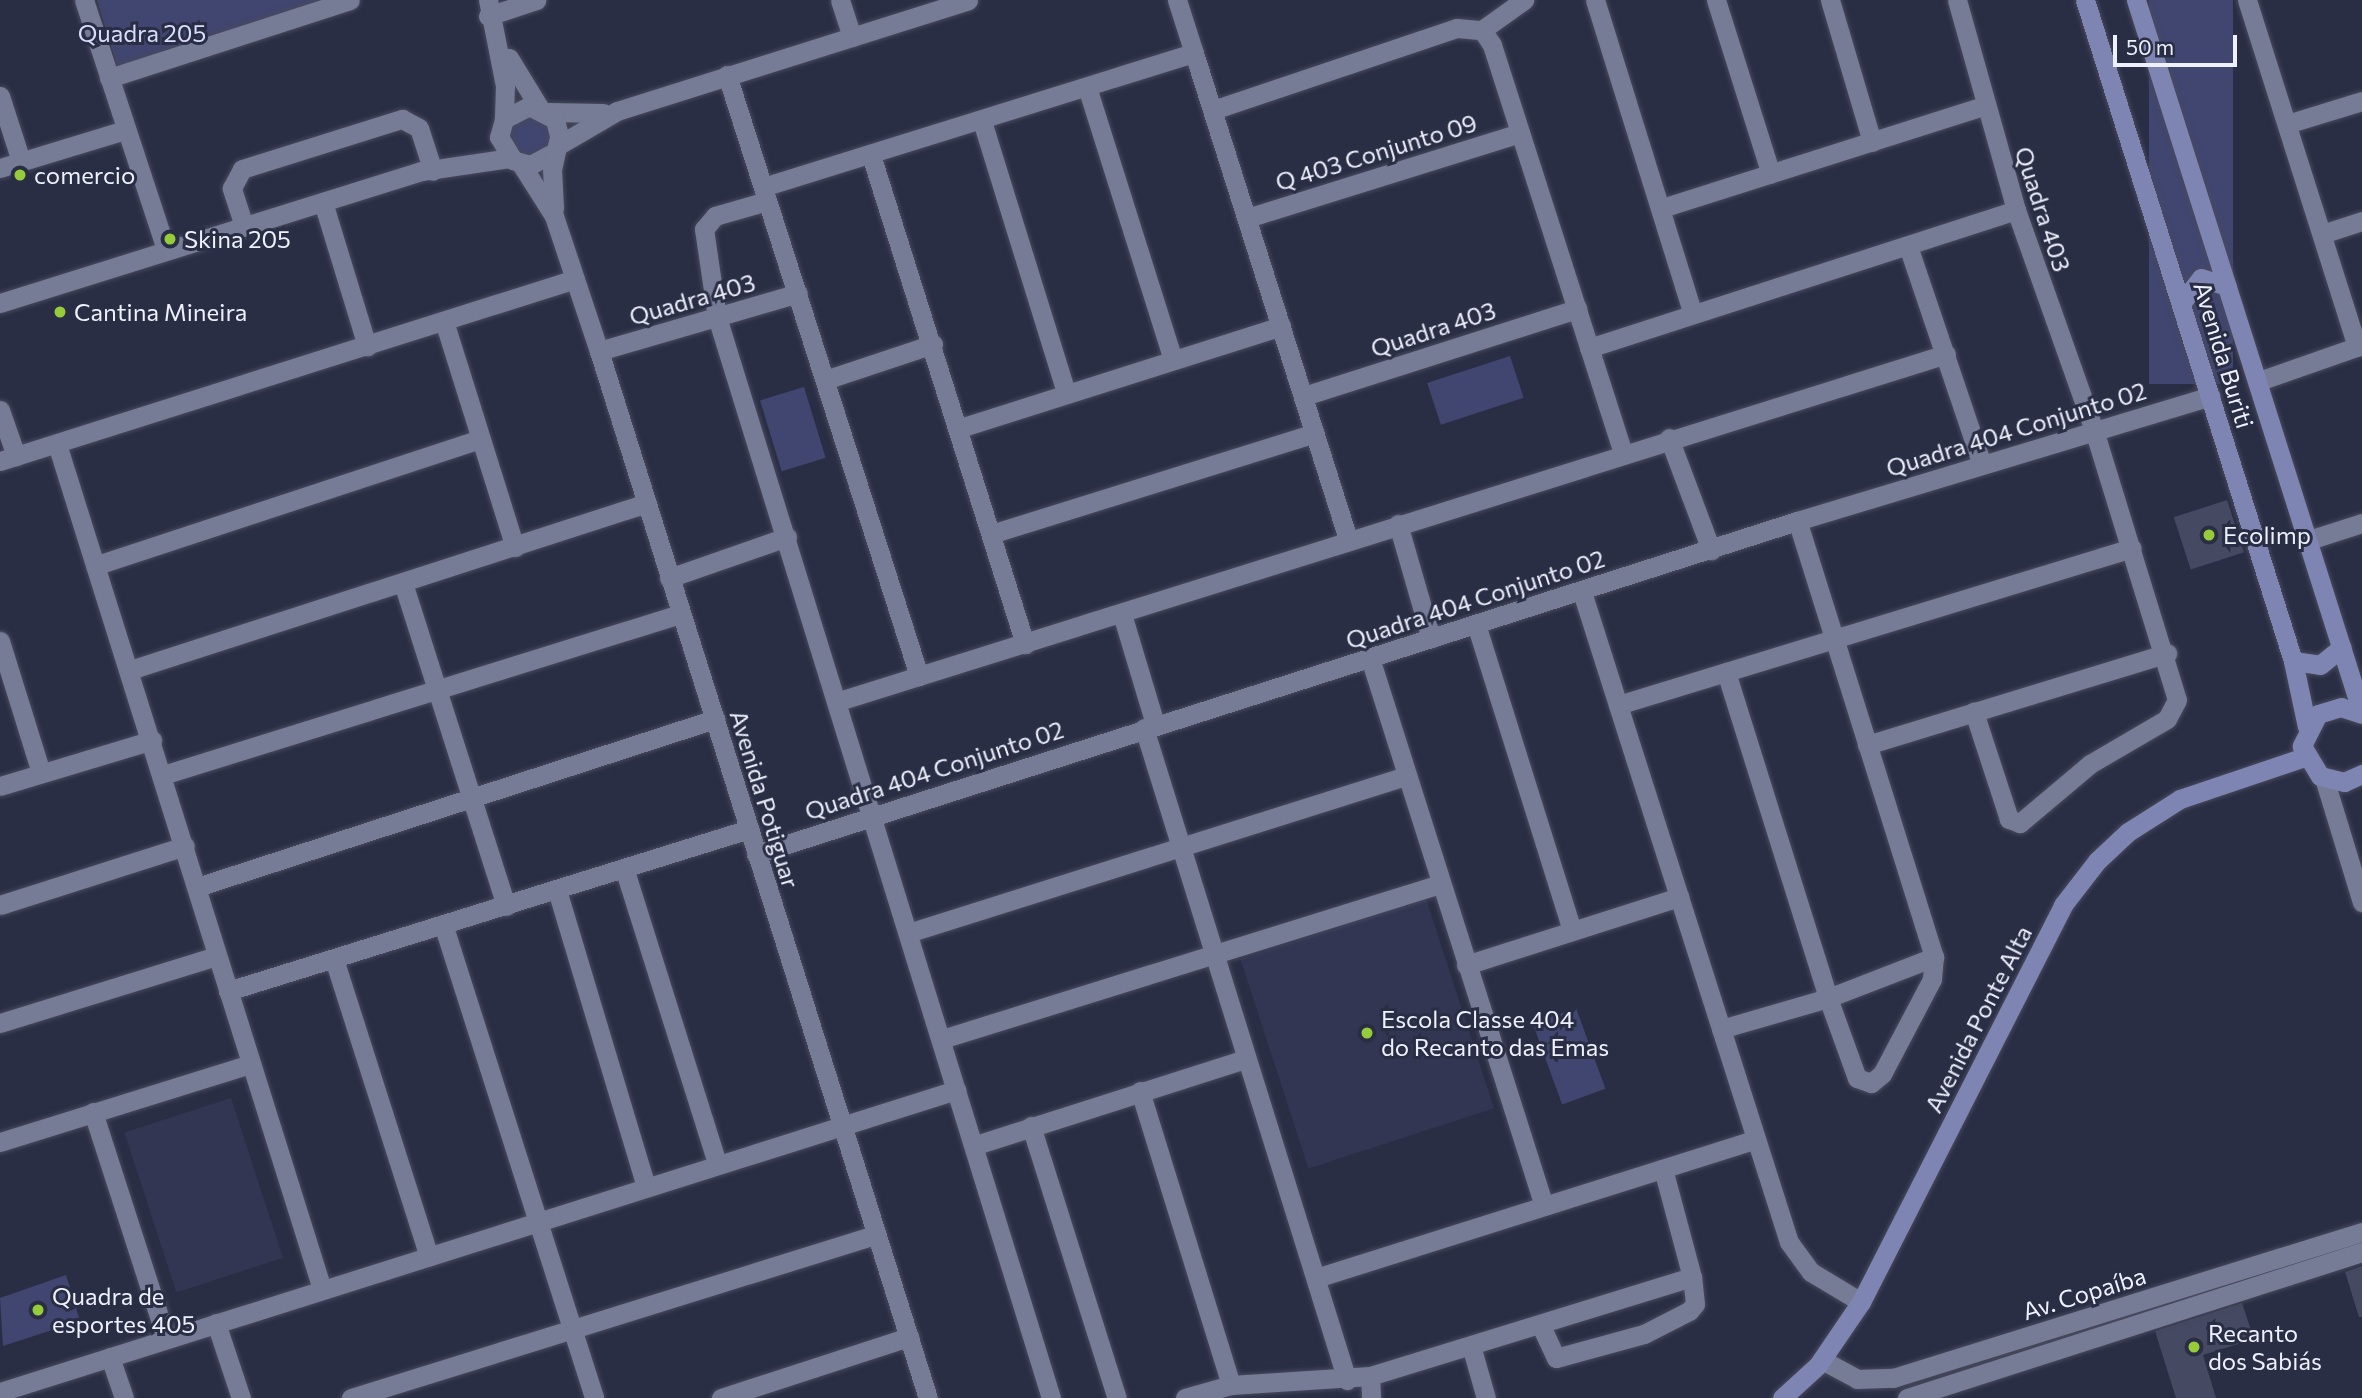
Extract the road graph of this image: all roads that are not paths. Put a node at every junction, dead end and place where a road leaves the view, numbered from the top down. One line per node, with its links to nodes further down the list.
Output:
1 (84, 0): 20 (street)
2 (350, 0): 20 (street)
3 (536, 0): 15 (street)
4 (840, 0): 17 (street)
5 (968, 0): 17 (street)
6 (1177, 0): 18 (street)
7 (1524, 0): 16 (street)
8 (1595, 0): 43 (street)
9 (1716, 0): 40 (street)
10 (1830, 0): 33 (street)
11 (1957, 0): 24 (street, Quadra 403)
12 (2085, 0): 55 (main road, Avenida Buriti)
13 (2136, 0): 53 (main road, Avenida Buriti)
14 (2247, 0): 30 (street)
15 (491, 7): 25 (street, Avenida Potiguar); 29 (street, Avenida Potiguar)
16 (1482, 30): 26 (street); 32 (street)
17 (852, 37): 19 (street)
18 (1194, 53): 21 (street); 26 (street)
19 (727, 75): 27 (street); 41 (street)
20 (109, 79): 31 (street)
21 (1087, 87): 28 (street); 68 (street)
22 (0, 96): 36 (street)
23 (2362, 101): 30 (street)
24 (1984, 106): 33 (street); 44 (street, Quadra 403)
25 (543, 109): 27 (street); 29 (street); 34 (street, Avenida Potiguar)
26 (1213, 110): 46 (street)
27 (617, 111): 34 (street)
28 (982, 121): 35 (street); 71 (street)
29 (502, 124): 37 (street, Avenida Potiguar); 39 (street)
30 (2287, 124): 49 (street)
31 (125, 130): 36 (street); 51 (street)
32 (1520, 133): 46 (street, Q 403 Conjunto 09); 57 (street)
33 (1872, 142): 40 (street)
34 (555, 149): 37 (street); 45 (street, Avenida Potiguar)
35 (871, 155): 41 (street); 62 (street)
36 (21, 161): 38 (street)
37 (516, 161): 39 (street); 45 (street, Avenida Potiguar)
38 (0, 168)
39 (429, 169): 42 (street); 48 (street)
40 (1771, 174): 43 (street)
41 (765, 194): 54 (street); 59 (street)
42 (323, 202): 48 (street); 63 (street)
43 (1662, 208): 58 (street)
44 (2016, 210): 50 (street); 76 (street, Quadra 403)
45 (554, 216): 52 (street, Avenida Potiguar)
46 (1247, 218): 61 (street)
47 (2362, 221): 49 (street)
48 (244, 226): 51 (street)
49 (2322, 234): 64 (street)
50 (1908, 246): 58 (street); 67 (street)
51 (166, 250): 56 (street)
52 (575, 279): 60 (street); 66 (street, Avenida Potiguar)
53 (2227, 286): 55 (main road); 70 (main road, Avenida Buriti)
54 (798, 293): 59 (street, Quadra 403); 69 (street)
55 (2183, 301): 73 (main road, Avenida Buriti)
56 (0, 303)
57 (1577, 309): 65 (street); 72 (street, Quadra 403)
58 (1693, 314): 65 (street)
59 (717, 317): 66 (street, Quadra 403); 89 (street)
60 (444, 321): 63 (street); 79 (street)
61 (1281, 327): 68 (street); 72 (street)
62 (933, 344): 69 (street); 75 (street)
63 (366, 346): 80 (street)
64 (2359, 346): 70 (street)
65 (1589, 348): 81 (street)
66 (599, 351): 84 (street, Avenida Potiguar)
67 (1946, 354): 78 (street); 83 (street)
68 (1173, 359): 71 (street)
69 (825, 380): 112 (street)
70 (2259, 381): 91 (main road, Avenida Buriti)
71 (1066, 392): 75 (street)
72 (1304, 396): 77 (street)
73 (2211, 396): 76 (street, Quadra 404 Conjunto 02); 109 (main road, Avenida Buriti)
74 (0, 411): 82 (street)
75 (960, 428): 88 (street)
76 (2094, 430): 83 (street, Quadra 404 Conjunto 02); 93 (street, Quadra 403)
77 (1315, 433): 88 (street); 90 (street)
78 (1669, 438): 81 (street); 94 (street)
79 (478, 440): 92 (street); 95 (street)
80 (57, 444): 82 (street); 95 (street)
81 (1622, 452): 87 (street)
82 (8, 458)
83 (1982, 464): 85 (street, Quadra 404 Conjunto 02)
84 (647, 503): 92 (street); 96 (street, Avenida Potiguar)
85 (1797, 521): 94 (street, Quadra 404 Conjunto 02); 104 (street)
86 (2362, 523): 91 (street)
87 (1398, 524): 90 (street); 102 (street)
88 (991, 534): 105 (street)
89 (787, 537): 96 (street); 114 (street)
90 (1348, 539): 100 (street)
91 (2309, 540): 106 (main road, Avenida Buriti)
92 (515, 547): 97 (street)
93 (2132, 548): 104 (street); 107 (street, Quadra 403)
94 (1710, 550): 98 (street, Quadra 404 Conjunto 02)
95 (97, 565): 110 (street)
96 (668, 578): 99 (street, Avenida Potiguar)
97 (403, 583): 110 (street); 113 (street)
98 (1582, 592): 101 (street, Quadra 404 Conjunto 02); 115 (street)
99 (680, 614): 113 (street); 118 (street, Avenida Potiguar)
100 (1122, 614): 105 (street); 119 (street)
101 (1476, 624): 102 (street, Quadra 404 Conjunto 02); 145 (street)
102 (1431, 638): 108 (street, Quadra 404 Conjunto 02)
103 (0, 641): 124 (street)
104 (1833, 641): 111 (street); 122 (street)
105 (1025, 644): 112 (street)
106 (2342, 647): 109 (main road); 117 (main road, Avenida Buriti)
107 (2167, 653): 116 (street); 116 (street, Quadra 403)
108 (1370, 659): 119 (street, Quadra 404 Conjunto 02); 127 (street)
109 (2293, 661): 120 (main road, Avenida Buriti)
110 (130, 670): 121 (street)
111 (1726, 672): 115 (street); 153 (street)
112 (919, 676): 114 (street)
113 (437, 690): 126 (street); 130 (street)
114 (839, 701): 131 (street)
115 (1619, 705): 140 (street)
116 (1974, 712): 122 (street)
117 (2362, 714): 120 (main road, Avenida Buriti)
118 (715, 719): 130 (street); 132 (street, Avenida Potiguar)
119 (1150, 726): 131 (street, Quadra 404 Conjunto 02); 133 (street)
120 (2307, 727): 123 (main road, Avenida Buriti)
121 (152, 740): 124 (street); 126 (street)
122 (1867, 745): 149 (street)
123 (2305, 757): 128 (main road); 179 (main road, Avenida Ponte Alta)
124 (41, 773): 129 (street)
125 (2362, 774): 128 (main road)
126 (163, 775): 134 (street)
127 (1406, 776): 133 (street); 137 (street)
128 (2324, 778): 141 (street)
129 (0, 786)
130 (470, 797): 138 (street); 143 (street)
131 (874, 814): 135 (street, Quadra 404 Conjunto 02); 146 (street)
132 (748, 829): 135 (street, Avenida Potiguar); 136 (street)
133 (1179, 845): 146 (street); 147 (street)
134 (185, 846): 138 (street); 142 (street)
135 (756, 854): 162 (street, Avenida Potiguar)
136 (624, 868): 139 (street); 167 (street)
137 (1440, 884): 147 (street); 151 (street)
138 (197, 887): 148 (street)
139 (557, 890): 143 (street); 169 (street)
140 (1679, 897): 145 (street); 155 (street)
141 (2362, 902)
142 (0, 905)
143 (506, 906): 144 (street)
144 (443, 925): 150 (street); 171 (street)
145 (1573, 930): 151 (street)
146 (908, 933): 156 (street)
147 (1212, 952): 156 (street); 157 (street)
148 (217, 956): 152 (street); 154 (street)
149 (1934, 957): 153 (street); 153 (street)
150 (334, 959): 152 (street); 175 (street)
151 (1466, 965): 170 (street)
152 (228, 991): 158 (street)
153 (1828, 998): 155 (street)
154 (0, 1023)
155 (1721, 1029): 164 (street)
156 (942, 1039): 159 (street)
157 (1246, 1059): 160 (street); 177 (street)
158 (251, 1064): 161 (street); 178 (street)
159 (956, 1090): 162 (street); 166 (street)
160 (1140, 1091): 163 (street); 190 (street)
161 (93, 1112): 165 (street); 184 (street)
162 (842, 1126): 167 (street); 173 (street, Avenida Potiguar)
163 (1031, 1126): 166 (street); 200 (street)
164 (1756, 1139): 168 (street); 179 (street)
165 (0, 1142)
166 (976, 1145): 199 (street)
167 (717, 1163): 169 (street)
168 (1663, 1168): 170 (street); 176 (street)
169 (646, 1186): 171 (street)
170 (1544, 1206): 177 (street)
171 (541, 1220): 175 (street); 181 (street)
172 (2362, 1232): 187 (street, Av. Copaíba)
173 (875, 1235): 181 (street); 183 (street, Avenida Potiguar)
174 (2362, 1252): 205 (street, Av. Copaíba)
175 (429, 1256): 178 (street)
176 (1692, 1277): 182 (street); 182 (street)
177 (1316, 1278): 189 (street)
178 (322, 1289): 180 (street)
179 (1861, 1302): 187 (main road, Avenida Ponte Alta)
180 (216, 1323): 184 (street); 194 (street)
181 (572, 1328): 195 (street); 196 (street)
182 (1542, 1328): 185 (street)
183 (909, 1337): 197 (street); 198 (street, Avenida Potiguar)
184 (166, 1338): 186 (street)
185 (1472, 1349): 188 (street); 203 (street)
186 (110, 1357): 192 (street); 193 (street)
187 (1822, 1360): 204 (main road, Avenida Ponte Alta)
188 (1370, 1376): 189 (street); 202 (street)
189 (1347, 1380): 191 (street)
190 (1231, 1385): 191 (street); 201 (street)
191 (1290, 1391)
192 (0, 1392)
193 (124, 1398)
194 (241, 1398)
195 (351, 1398)
196 (594, 1398)
197 (721, 1398)
198 (928, 1398)
199 (1051, 1398)
200 (1117, 1398)
201 (1185, 1398)
202 (1371, 1398)
203 (1486, 1398)
204 (1782, 1398)
205 (1907, 1398)

